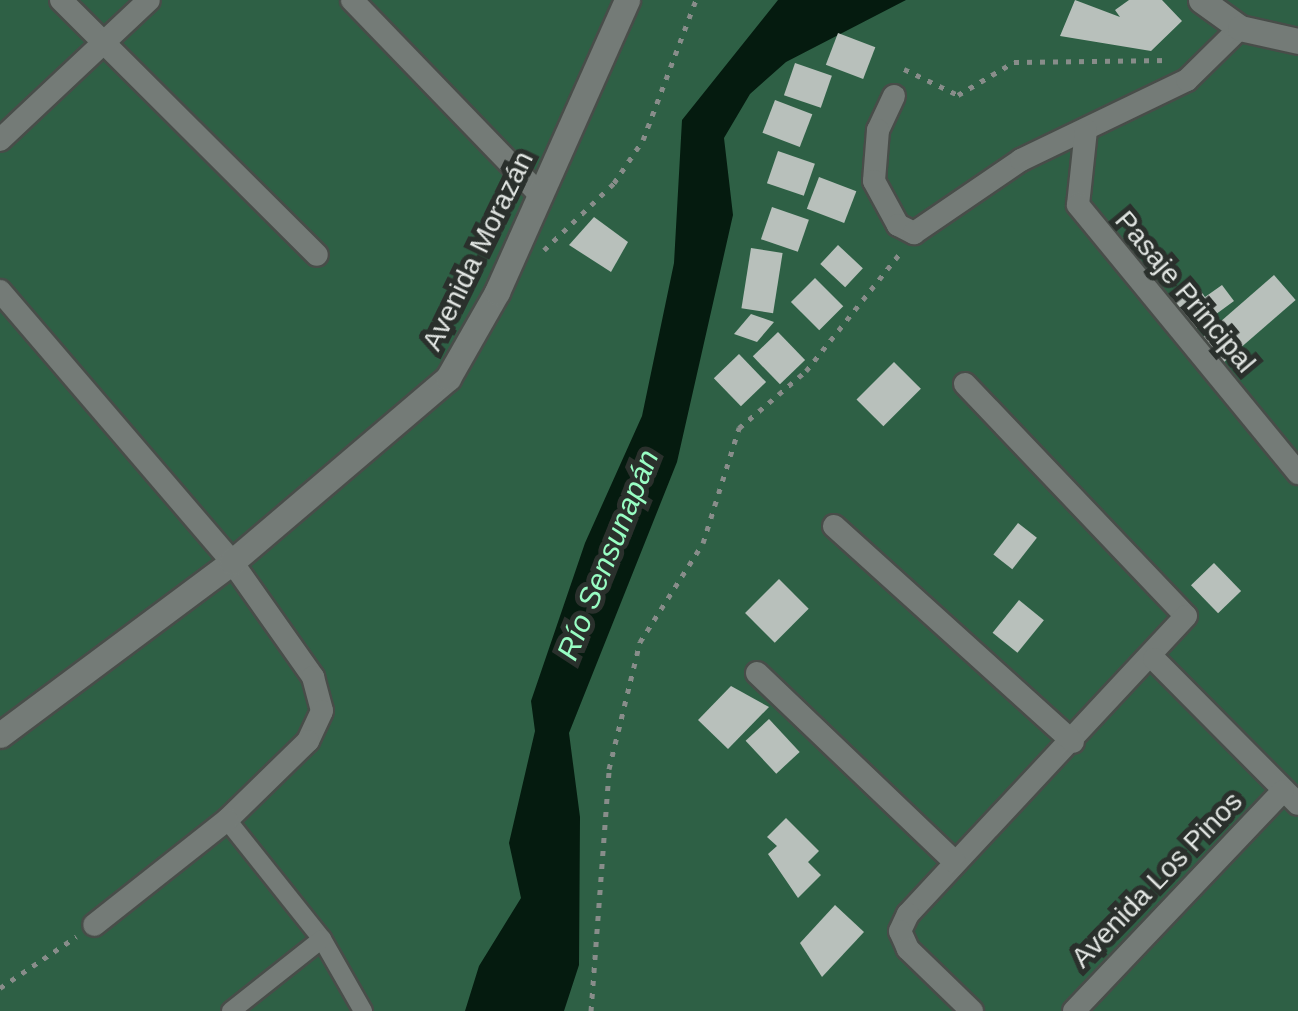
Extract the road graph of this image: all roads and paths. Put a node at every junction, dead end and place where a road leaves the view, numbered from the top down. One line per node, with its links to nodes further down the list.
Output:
1 (61, 0): 9 (street)
2 (150, 0): 9 (street)
3 (352, 0): 15 (street)
4 (627, 0): 15 (main road, Avenida Morazán)
5 (696, 0): 16 (path)
6 (1202, 0): 7 (main road)
7 (1240, 28): 8 (main road); 10 (street)
8 (1298, 41)
9 (108, 43): 14 (street); 18 (street)
10 (1208, 65): 11 (path); 13 (street)
11 (904, 69)
12 (894, 96): 17 (street)
13 (1086, 130): 17 (street); 21 (street, Pasaje Principal)
14 (0, 140)
15 (541, 196): 16 (main road, Avenida Morazán)
16 (524, 231): 23 (main road, Avenida Morazán)
17 (914, 232): 36 (path)
18 (316, 255)
19 (0, 292): 23 (street)
20 (965, 384): 24 (street)
21 (1298, 474)
22 (834, 526): 27 (street)
23 (232, 562): 26 (main road, Avenida Morazán); 29 (street)
24 (1154, 659): 27 (street); 28 (street)
25 (757, 673): 30 (street)
26 (1, 731)
27 (1072, 742): 30 (street)
28 (1291, 798): 38 (street, Avenida Los Pinos)
29 (227, 820): 31 (street); 32 (street)
30 (955, 862): 37 (street)
31 (94, 925): 33 (path)
32 (322, 939): 34 (street); 35 (street)
33 (0, 988)
34 (232, 1011)
35 (363, 1011)
36 (592, 1011)
37 (972, 1011)
38 (1074, 1011)

